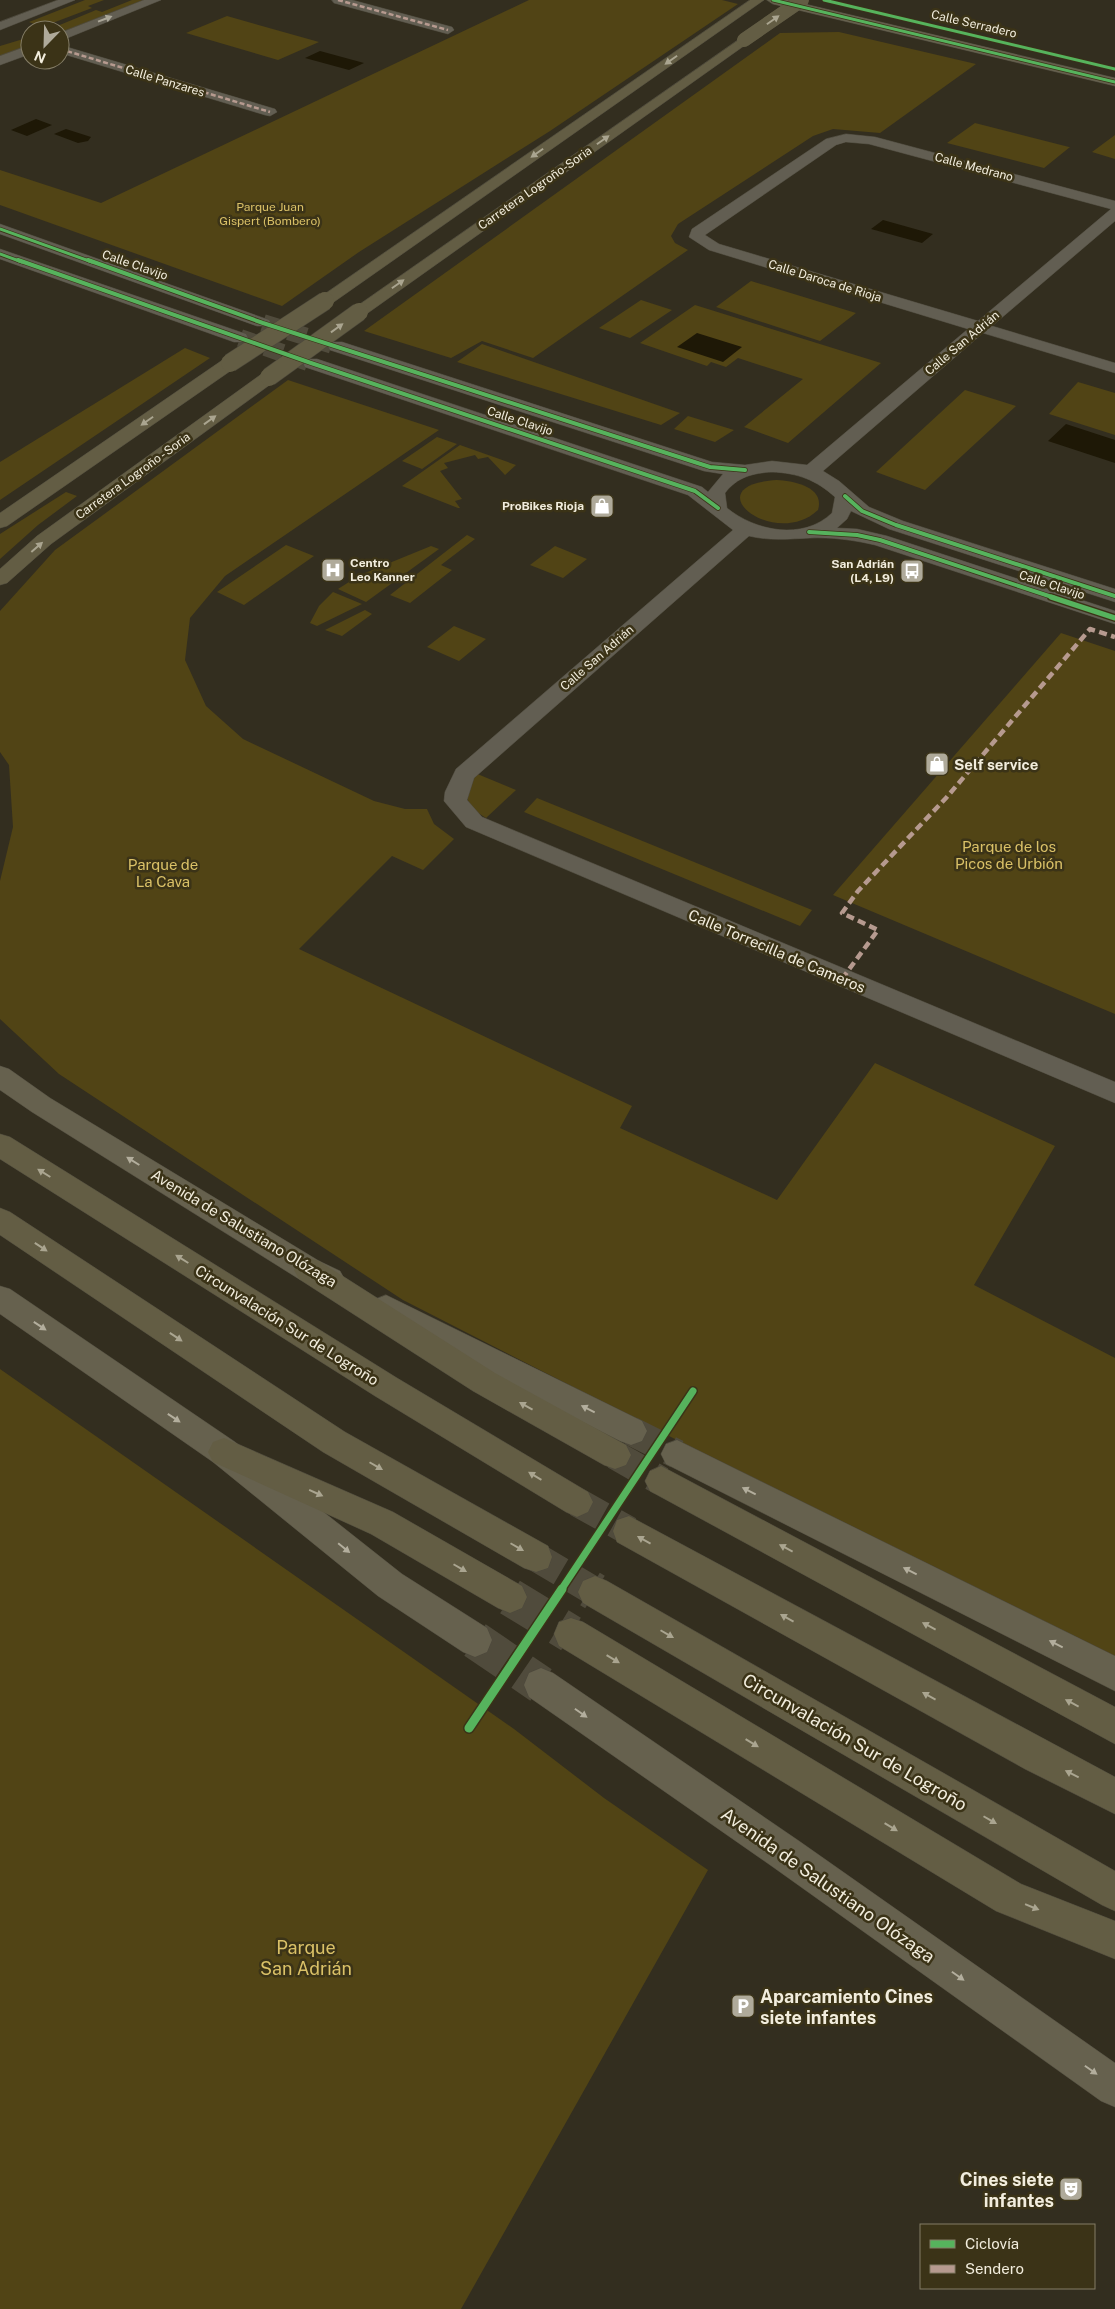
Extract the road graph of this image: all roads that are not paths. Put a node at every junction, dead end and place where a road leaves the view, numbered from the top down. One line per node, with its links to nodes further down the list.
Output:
1 (69, 0): 8 (street)
2 (155, 0): 10 (street, one-way to 2)
3 (338, 0): 9 (street)
4 (758, 0): 33 (highway, Carretera Logroño-Soria, one-way to 33, bridge)
5 (773, 0): 15 (main road, Calle Serradero)
6 (802, 0): 28 (highway, Carretera Logroño-Soria, one-way to 6, bridge)
7 (826, 1): 14 (main road, Calle Serradero)
8 (0, 26)
9 (448, 30)
10 (70, 33)
11 (70, 52): 16 (street, Calle Panzares)
12 (20, 53): 13 (street)
13 (0, 61)
14 (1115, 69)
15 (1115, 82)
16 (270, 112)
17 (831, 142): 18 (street, Calle Medrano); 23 (street, Calle Daroca de Rioja)
18 (1115, 206)
19 (1115, 213): 23 (street, Calle San Adrián)
20 (0, 229): 22 (street, Calle Clavijo)
21 (0, 254): 24 (street)
22 (263, 323)
23 (979, 328): 27 (street, Calle Daroca de Rioja); 30 (street, Calle San Adrián)
24 (240, 338)
25 (336, 346): 29 (street, Calle Clavijo)
26 (311, 363): 32 (street, Calle Clavijo)
27 (1115, 368)
28 (269, 377): 36 (highway, Carretera Logroño - Soria, one-way to 28)
29 (745, 470): 30 (street, Calle Clavijo); 32 (street)
30 (810, 472): 31 (street, Calle Clavijo)
31 (845, 496): 35 (street); 37 (street, Calle Clavijo)
32 (718, 508): 34 (street, Calle Clavijo)
33 (0, 522)
34 (745, 529): 35 (street); 39 (street, Calle San Adrián)
35 (809, 532): 38 (street, Calle Clavijo)
36 (0, 579)
37 (1115, 596)
38 (1115, 618)
39 (456, 792): 41 (street, Calle Torrecilla de Cameros)
40 (0, 1076): 44 (main road, Avenida de Salustiano Olózaga, one-way to 40)
41 (1115, 1093)
42 (0, 1145): 50 (highway, Circunvalación Sur de Logroño, one-way to 42)
43 (0, 1220): 52 (highway, one-way to 52)
44 (309, 1270): 46 (main road, Avenida de Salustiano Olózaga, one-way to 44); 48 (highway, one-way to 44)
45 (0, 1298): 47 (main road, one-way to 47)
46 (631, 1431)
47 (224, 1452): 54 (highway, one-way to 54); 56 (main road, one-way to 56)
48 (615, 1455)
49 (669, 1468): 57 (main road, one-way to 49); 59 (highway, one-way to 49)
50 (577, 1502)
51 (629, 1531): 60 (highway, one-way to 51)
52 (536, 1558)
53 (595, 1592): 61 (highway, Circunvalación Sur de Logroño, one-way to 61)
54 (510, 1597)
55 (571, 1634): 62 (highway, one-way to 62)
56 (475, 1640)
57 (1115, 1674)
58 (541, 1685): 63 (main road, Avenida de Salustiano Olózaga, one-way to 63)
59 (1115, 1726)
60 (1115, 1796)
61 (1115, 1892)
62 (1115, 1940)
63 (1115, 2087)

